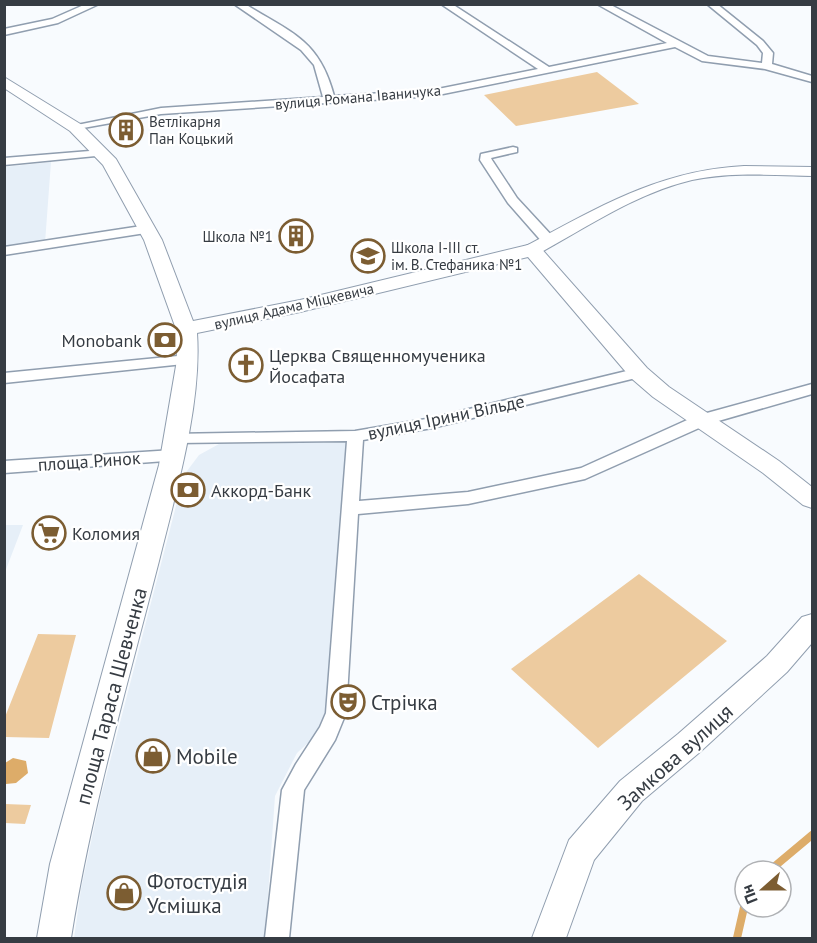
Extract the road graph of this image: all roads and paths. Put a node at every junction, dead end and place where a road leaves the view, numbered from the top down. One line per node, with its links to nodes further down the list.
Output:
1 (95, 4): 6 (street)
2 (238, 4): 12 (street)
3 (445, 4): 9 (street)
4 (601, 4): 7 (street)
5 (711, 4): 8 (street)
6 (4, 32)
7 (675, 44): 8 (street); 9 (street, вулиця Романа Іваничука)
8 (766, 66): 10 (street)
9 (547, 70): 12 (street, вулиця Романа Іваничука)
10 (813, 79)
11 (4, 81): 13 (main road, площа Тараса Шевченка)
12 (329, 99): 13 (street, вулиця Романа Іваничука)
13 (76, 128): 15 (main road, площа Тараса Шевченка)
14 (513, 150): 19 (street)
15 (102, 153): 16 (street); 18 (main road, площа Тараса Шевченка)
16 (4, 162)
17 (813, 172): 19 (street, вулиця Адама Міцкевича)
18 (148, 230): 20 (street); 21 (main road, площа Тараса Шевченка)
19 (540, 246): 21 (main road, вулиця Адама Міцкевича); 23 (main road)
20 (4, 251)
21 (186, 329): 22 (main road, площа Тараса Шевченка)
22 (189, 360): 24 (street); 28 (main road, площа Тараса Шевченка)
23 (639, 373): 26 (main road); 27 (street, вулиця Ірини Вільде)
24 (4, 378)
25 (813, 389): 26 (street)
26 (702, 420): 30 (main road); 31 (street)
27 (355, 436): 28 (street, вулиця Ірини Вільде); 31 (street)
28 (175, 447): 29 (street, площа Ринок); 33 (main road, площа Тараса Шевченка)
29 (4, 466)
30 (813, 499)
31 (351, 508): 34 (street)
32 (813, 625): 35 (main road, Замкова вулиця)
33 (54, 939)
34 (277, 939)
35 (549, 939)

